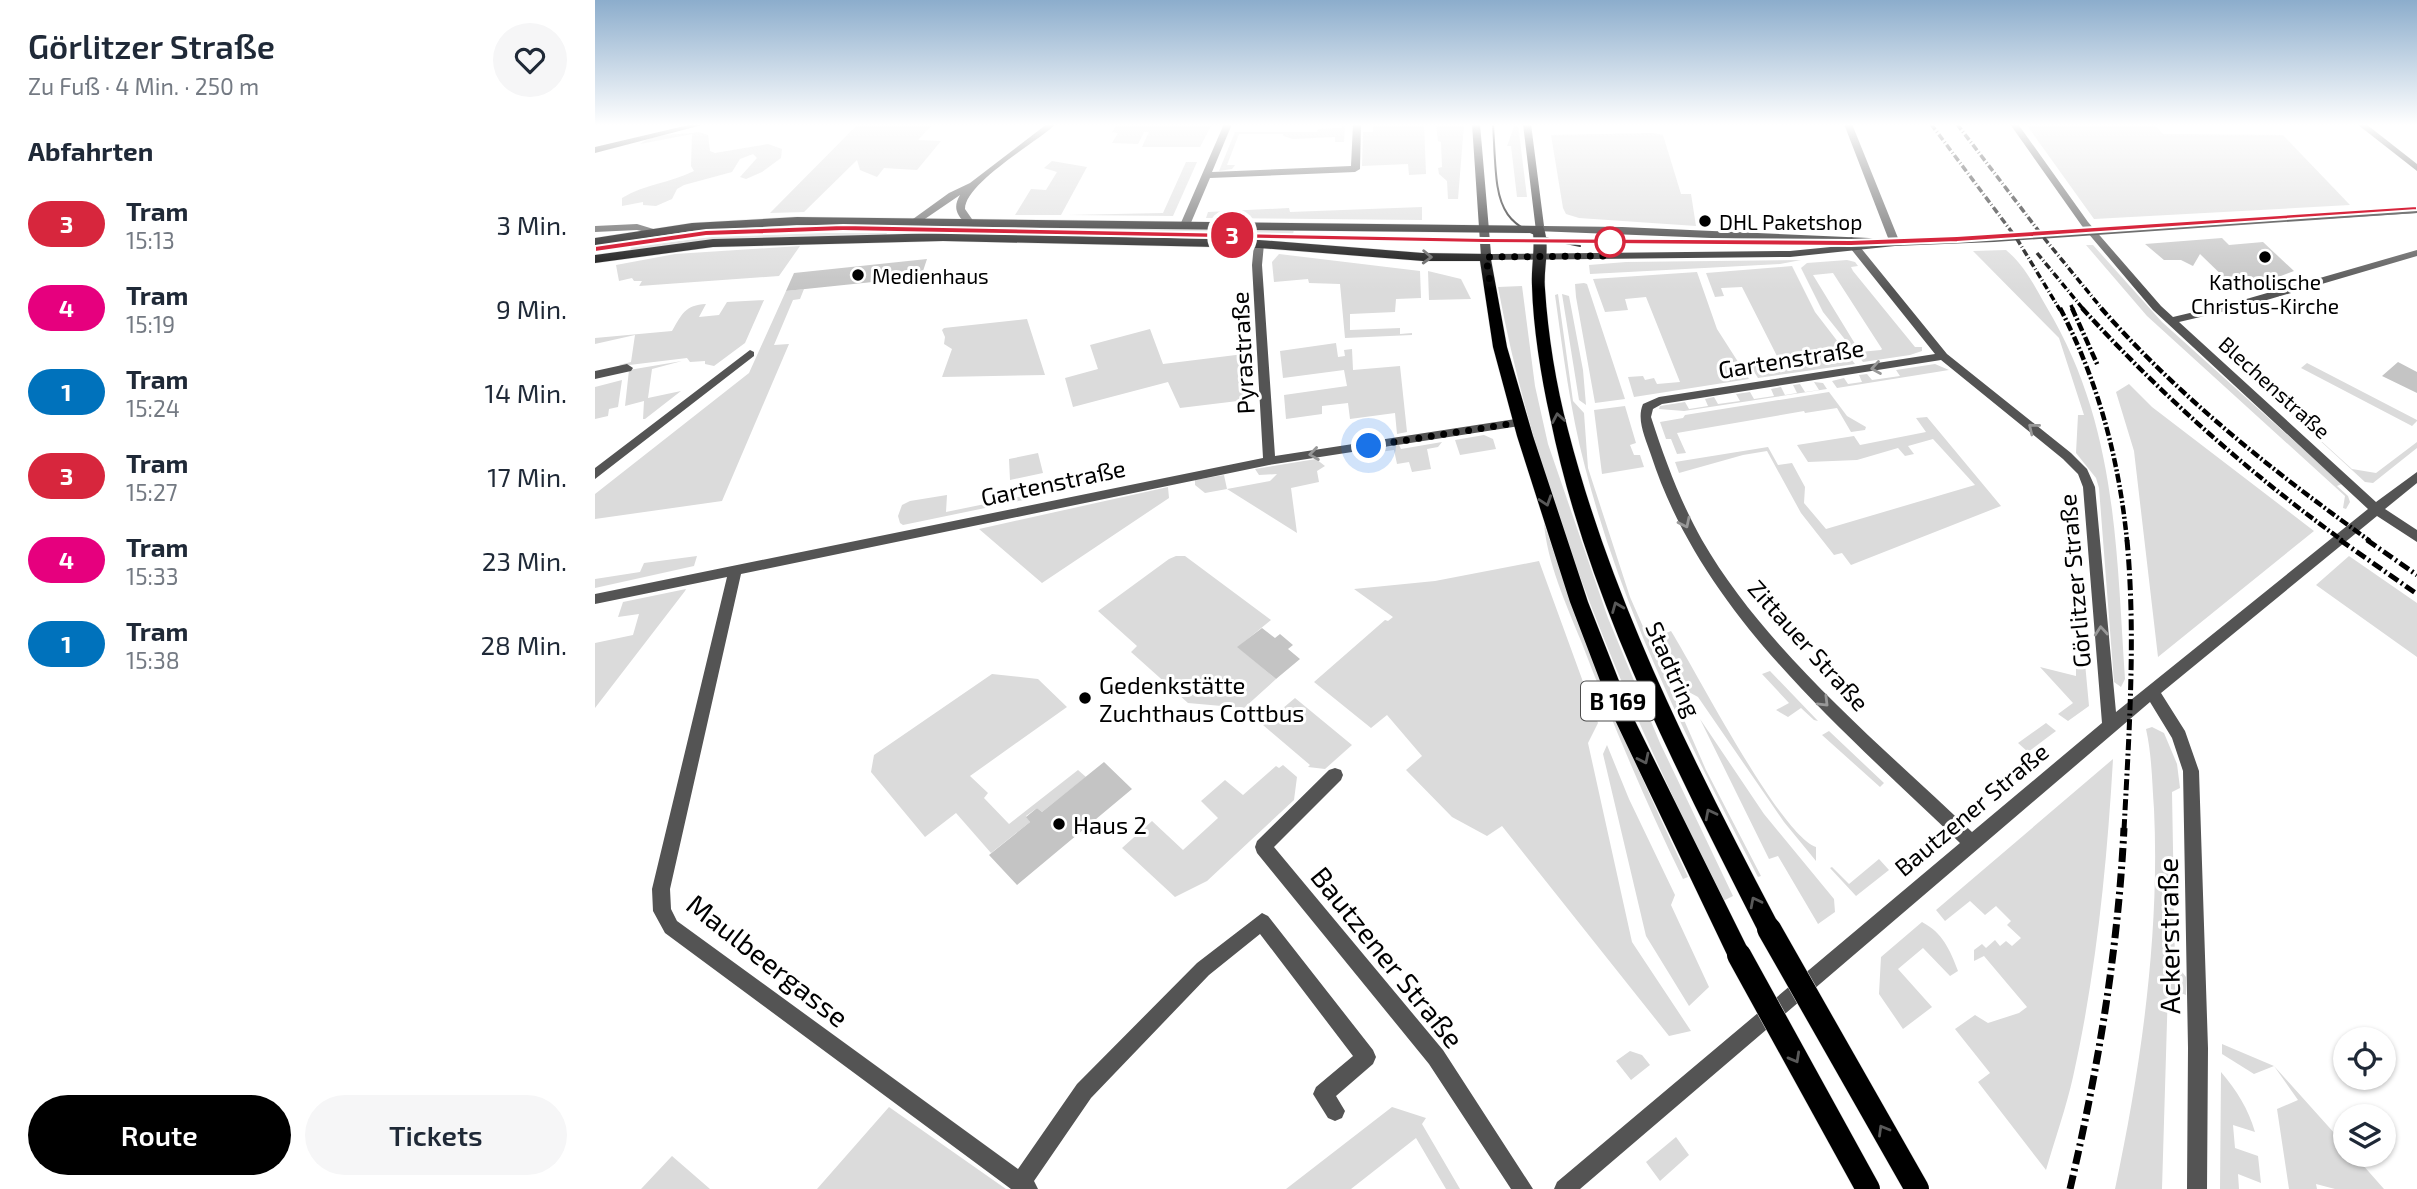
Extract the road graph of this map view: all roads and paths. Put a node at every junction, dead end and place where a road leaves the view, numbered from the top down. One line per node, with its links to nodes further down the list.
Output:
1 (980, 179): 7 (street)
2 (1204, 179): 11 (street)
3 (1479, 179): 13 (main road)
4 (1533, 179): 14 (main road, Stadtring)
5 (1870, 179): 19 (street)
6 (2054, 179): 16 (street, Blechenstraße)
7 (972, 186): 9 (street); 10 (street)
8 (2417, 210): 16 (main road)
9 (916, 221): 10 (main road); 15 (main road)
10 (969, 222): 11 (main road)
11 (1185, 225): 13 (main road)
12 (595, 229): 15 (street)
13 (1482, 229): 14 (main road); 24 (main road)
14 (1539, 229): 17 (main road); 23 (main road, Stadtring / B 169)
15 (655, 231): 18 (main road)
16 (2092, 232): 19 (main road); 26 (street, Blechenstraße)
17 (1848, 239): 19 (main road); 21 (street, Görlitzer Straße)
18 (595, 242)
19 (1895, 243): 21 (main road)
20 (1259, 244): 24 (main road, one-way to 24); 25 (main road); 33 (street, Pyrastraße)
21 (1855, 249): 23 (main road); 28 (street, Görlitzer Straße)
22 (2417, 253): 26 (street)
23 (1541, 256): 24 (main road); 49 (main road, Stadtring / B 169, one-way to 23, bridge)
24 (1486, 257): 32 (main road, B 169)
25 (595, 259)
26 (2171, 321): 36 (street, Blechenstraße)
27 (750, 355): 34 (street)
28 (1943, 356): 31 (street, Gartenstraße, one-way to 31); 41 (street, Görlitzer Straße, one-way to 28)
29 (628, 368): 30 (street)
30 (595, 375)
31 (1647, 407): 43 (street, Zittauer Straße, one-way to 43)
32 (1524, 429): 33 (street, Gartenstraße, one-way to 33); 48 (main road, B 169, one-way to 48, bridge)
33 (1269, 461): 38 (street, Gartenstraße)
34 (595, 475)
35 (2417, 476): 36 (street, Bautzener Straße)
36 (2376, 509): 37 (street, Blechenstraße); 40 (street, Bautzener Straße)
37 (2417, 537)
38 (735, 571): 39 (street, Gartenstraße); 45 (street, Maulbeergasse)
39 (595, 600)
40 (2152, 692): 41 (street, Bautzener Straße); 50 (street, Ackerstraße)
41 (2110, 726): 43 (street, Bautzener Straße)
42 (1335, 775): 46 (street, Bautzener Straße)
43 (1972, 843): 47 (street, Bautzener Straße)
44 (1335, 1111): 45 (street, Maulbeergasse)
45 (1024, 1186)
46 (1524, 1189)
47 (1564, 1189)
48 (1868, 1189)
49 (1917, 1189)
50 (2197, 1189)

